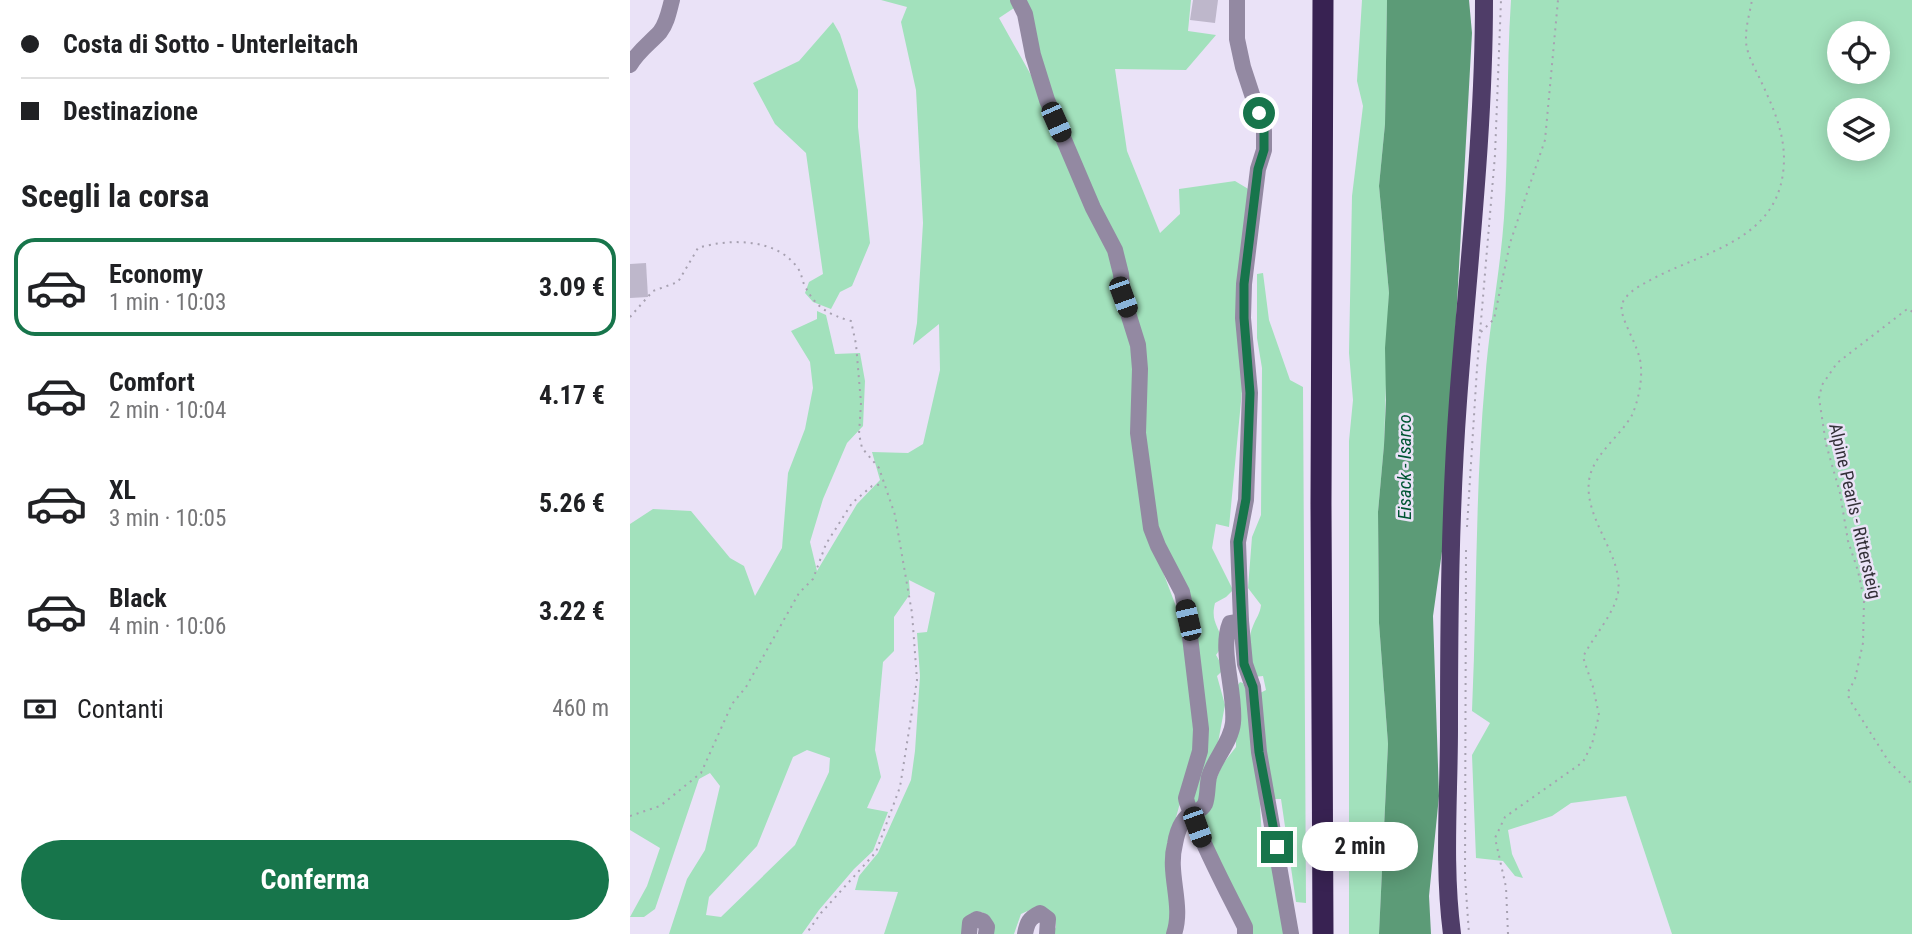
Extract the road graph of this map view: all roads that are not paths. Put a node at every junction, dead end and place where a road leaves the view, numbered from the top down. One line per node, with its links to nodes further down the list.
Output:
1 (672, 0): 7 (street)
2 (1018, 0): 9 (street)
3 (1237, 0): 8 (street)
4 (1323, 0): 17 (highway)
5 (1336, 0): 18 (highway)
6 (1484, 0): 19 (main road)
7 (630, 65)
8 (1241, 621): 9 (street); 16 (street)
9 (1192, 813): 14 (street); 15 (street)
10 (969, 934): 11 (street)
11 (986, 934)
12 (1024, 934): 13 (street)
13 (1047, 934)
14 (1174, 934)
15 (1245, 934)
16 (1291, 934)
17 (1322, 934)
18 (1336, 934)
19 (1452, 934)

